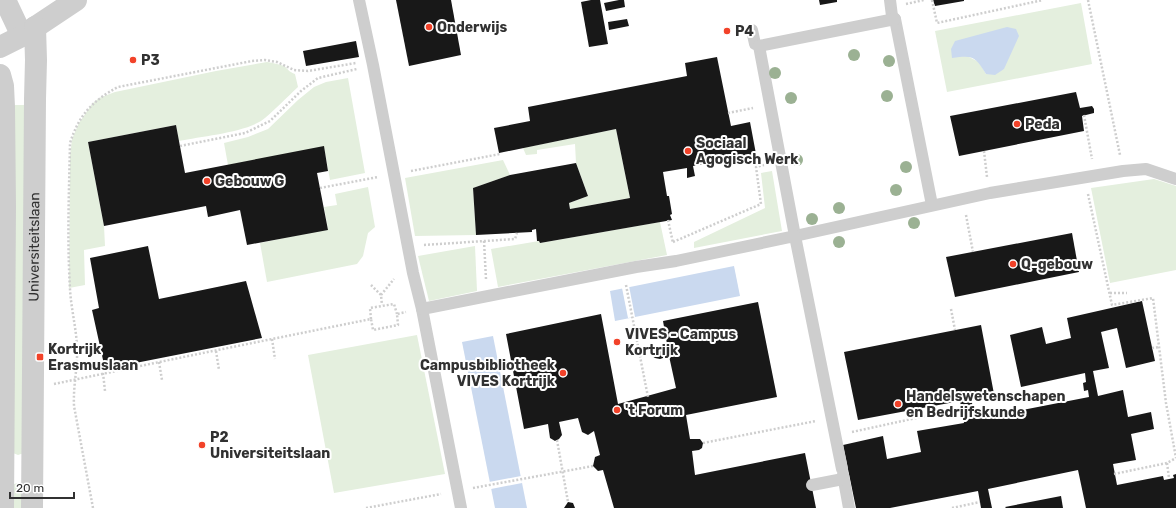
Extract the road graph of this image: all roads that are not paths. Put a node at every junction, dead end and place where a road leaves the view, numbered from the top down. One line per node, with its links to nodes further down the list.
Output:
1 (5, 0): 7 (street)
2 (76, 0): 7 (street)
3 (359, 0): 14 (lane)
4 (890, 0): 5 (lane)
5 (895, 19): 8 (lane); 12 (lane)
6 (752, 30): 8 (lane)
7 (29, 31): 9 (street); 16 (street, Universiteitslaan)
8 (759, 46): 13 (lane)
9 (0, 47)
10 (0, 75): 15 (street, Universiteitslaan)
11 (1176, 179): 12 (lane)
12 (932, 205): 13 (lane)
13 (795, 236): 14 (lane); 17 (lane)
14 (422, 309): 21 (lane)
15 (3, 466): 16 (street); 19 (street, Universiteitslaan)
16 (32, 466): 20 (street, Universiteitslaan)
17 (843, 474): 18 (lane); 22 (lane)
18 (812, 485)
19 (2, 508)
20 (32, 508)
21 (461, 508)
22 (849, 508)

